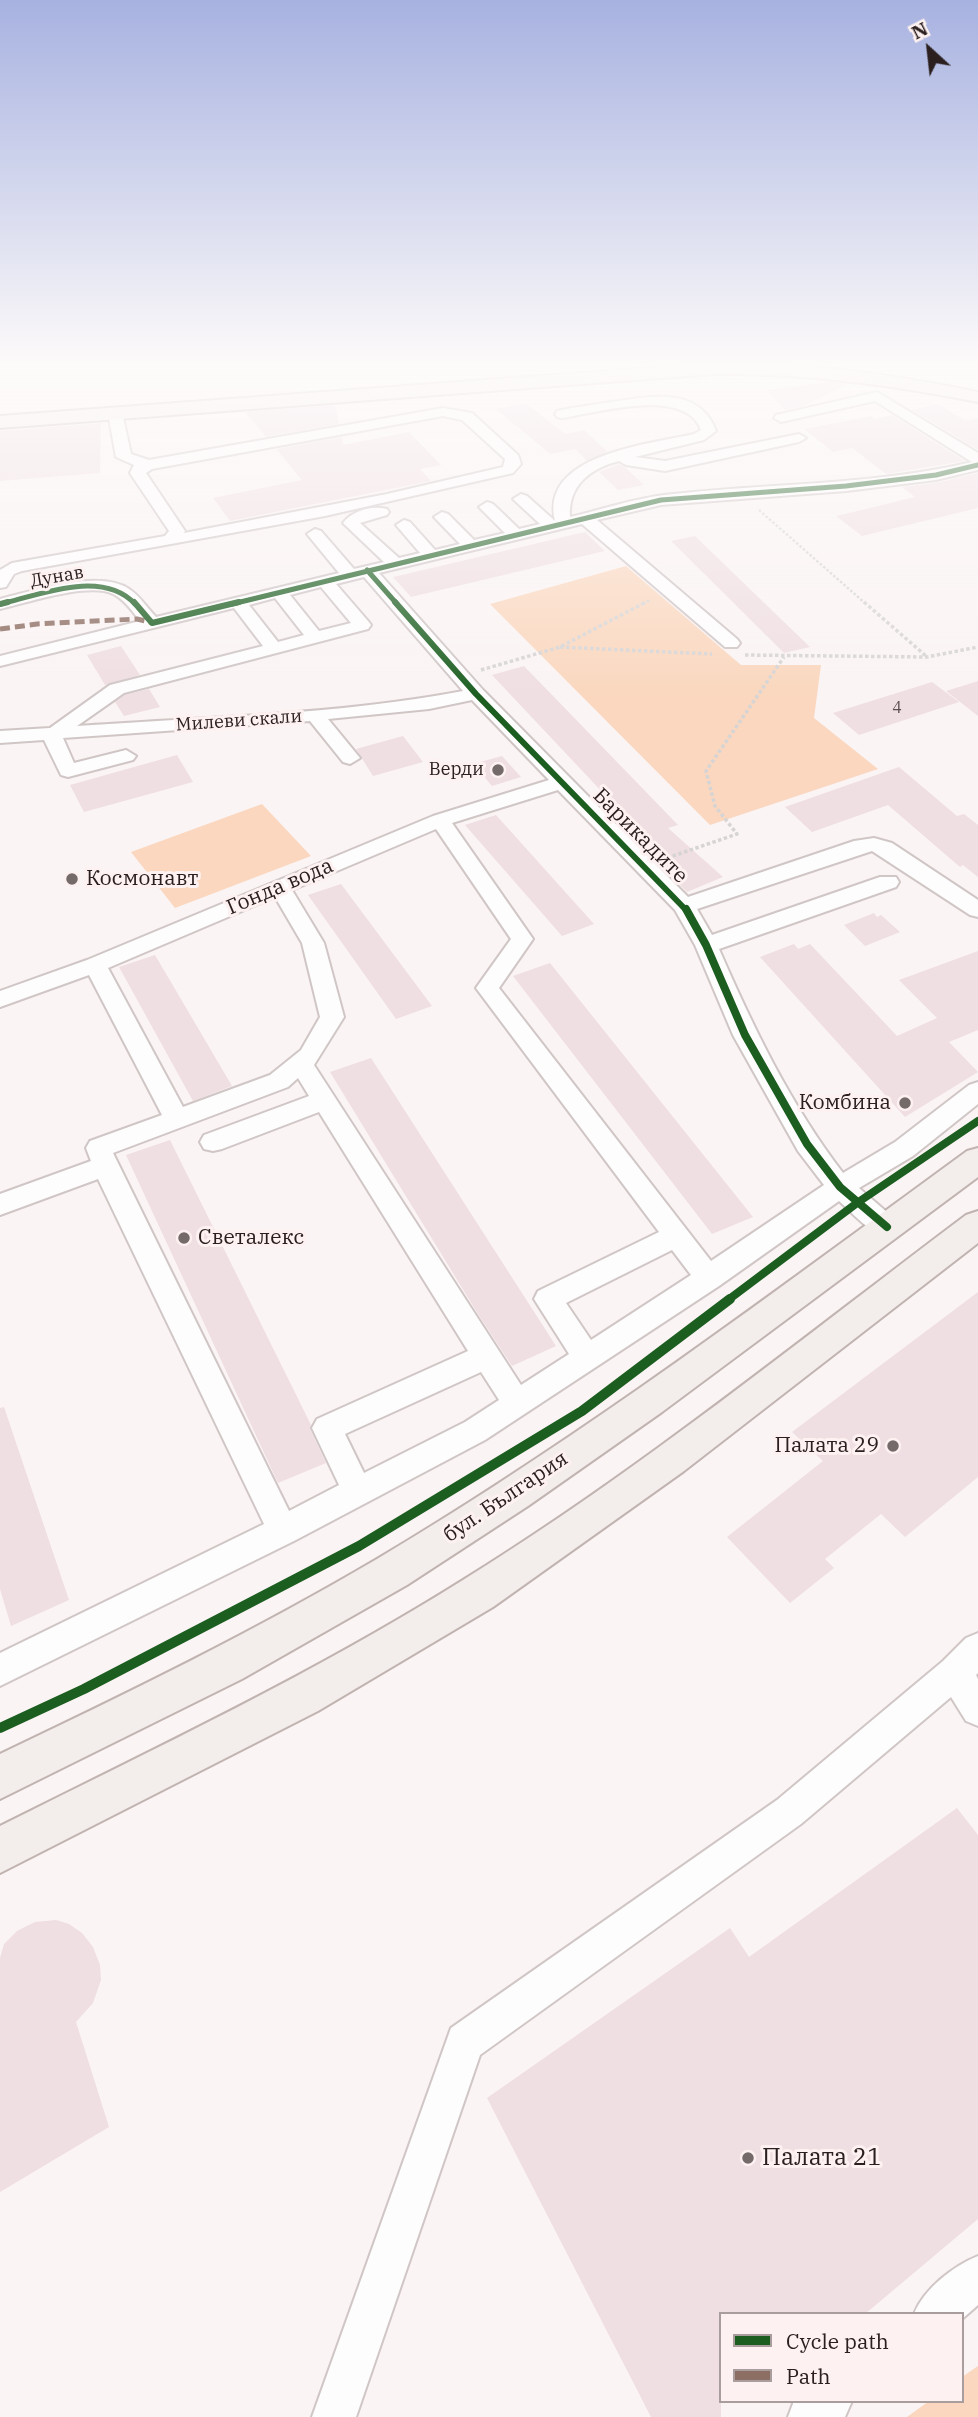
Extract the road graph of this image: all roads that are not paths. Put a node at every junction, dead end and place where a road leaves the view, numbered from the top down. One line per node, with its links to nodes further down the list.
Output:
1 (138, 473): 14 (street)
2 (497, 473): 14 (street)
3 (581, 473): 11 (street)
4 (941, 473): 9 (street)
5 (521, 499): 11 (street)
6 (413, 505): 17 (street)
7 (486, 508): 13 (street)
8 (442, 517): 15 (street)
9 (585, 519): 11 (street); 26 (street)
10 (404, 525): 16 (street)
11 (558, 525): 13 (street)
12 (315, 534): 18 (street, Барикадите)
13 (516, 535): 15 (street)
14 (172, 538): 20 (street)
15 (471, 546): 16 (street)
16 (431, 555): 17 (street)
17 (395, 563): 18 (street)
18 (359, 573): 19 (street); 29 (street, Барикадите)
19 (325, 581): 21 (street); 25 (street)
20 (0, 583)
21 (279, 592): 22 (street); 25 (street)
22 (239, 603): 24 (street); 27 (street)
23 (0, 604): 24 (street, Дунав)
24 (152, 623): 28 (street)
25 (315, 637): 27 (street)
26 (731, 643)
27 (273, 647): 31 (street)
28 (0, 661)
29 (476, 694): 30 (street, Милеви скали); 35 (street, Барикадите)
30 (315, 715): 31 (street, Милеви скали); 34 (street)
31 (52, 735): 32 (street, Милеви скали); 33 (street)
32 (0, 737)
33 (126, 756)
34 (350, 758)
35 (562, 782): 36 (street, Гонда вода); 39 (street, Барикадите)
36 (440, 820): 38 (street, Гонда вода); 55 (street)
37 (888, 883): 41 (street)
38 (280, 888): 42 (street, Гонда вода); 44 (street)
39 (684, 906): 40 (street); 41 (street, Барикадите)
40 (978, 911)
41 (706, 945): 51 (street, Барикадите)
42 (94, 965): 43 (street, Гонда вода); 47 (street)
43 (0, 999)
44 (301, 1063): 46 (street); 47 (street)
45 (978, 1091): 51 (street)
46 (324, 1100): 48 (street); 57 (street)
47 (177, 1119): 50 (street)
48 (212, 1142)
49 (978, 1160): 54 (main road, бул. България)
50 (105, 1166): 52 (street); 61 (street)
51 (840, 1187): 54 (street, Барикадите); 56 (street)
52 (0, 1205)
53 (978, 1224): 66 (main road)
54 (887, 1227): 65 (main road, бул. България)
55 (677, 1236): 56 (street); 58 (street)
56 (709, 1278): 58 (street)
57 (487, 1356): 59 (street); 60 (street)
58 (587, 1358): 59 (street)
59 (517, 1404): 60 (street)
60 (358, 1492): 61 (street)
61 (283, 1531): 63 (street)
62 (967, 1661): 64 (street); 70 (street)
63 (0, 1670)
64 (978, 1709)
65 (0, 1777)
66 (0, 1850)
67 (978, 2277): 68 (street)
68 (937, 2312)
69 (828, 2403): 71 (street)
70 (334, 2417)
71 (810, 2417)

